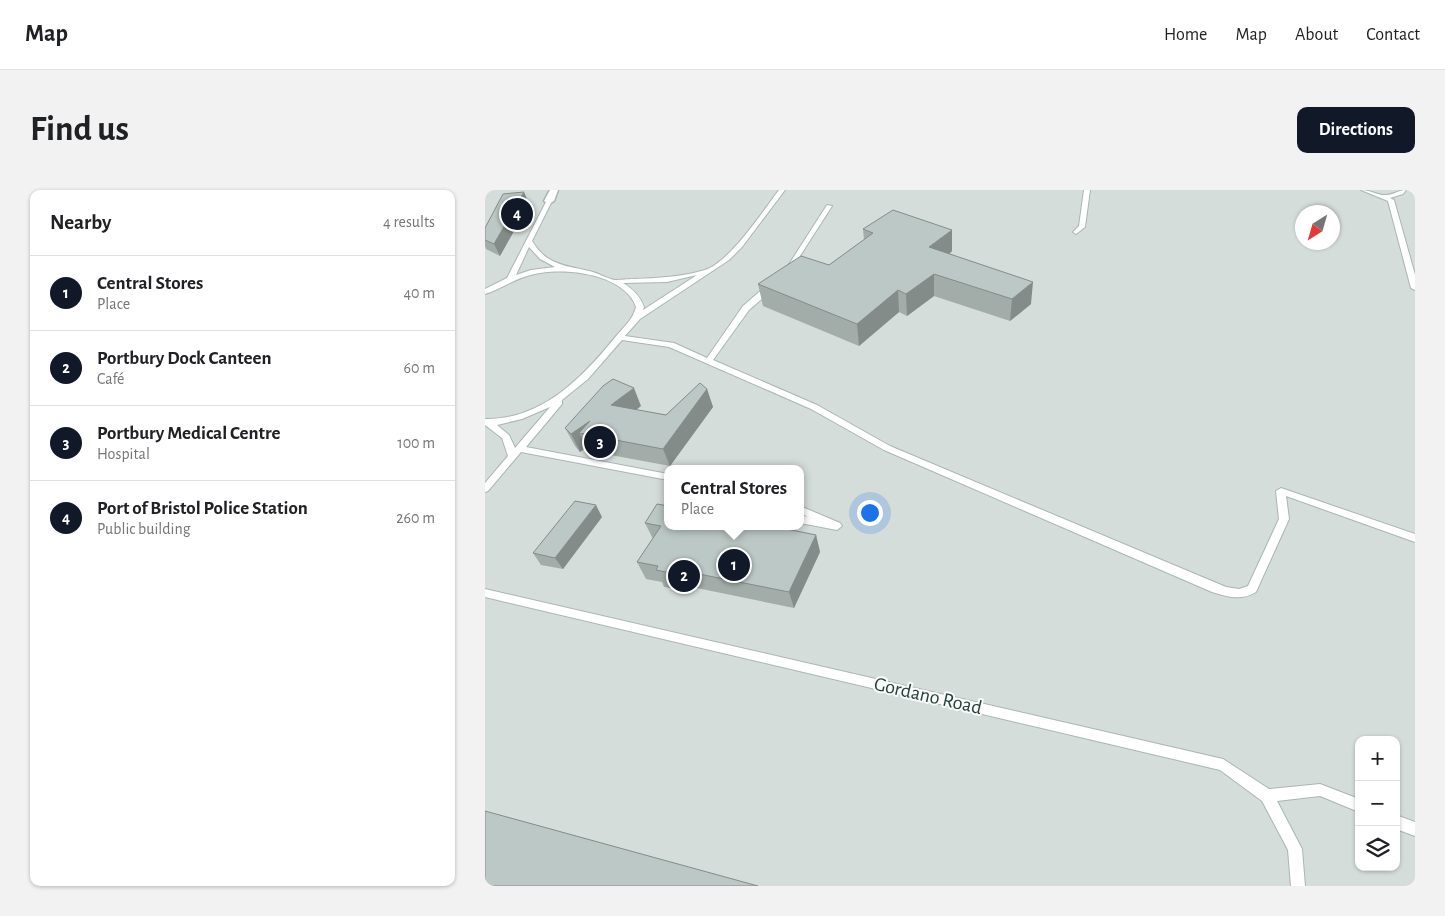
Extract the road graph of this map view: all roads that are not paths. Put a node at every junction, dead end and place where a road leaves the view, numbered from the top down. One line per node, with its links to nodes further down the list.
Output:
1 (554, 190): 7 (street)
2 (782, 190): 12 (lane)
3 (1087, 190): 9 (lane)
4 (1364, 190): 6 (lane)
5 (1403, 190): 6 (lane)
6 (1386, 197): 17 (lane)
7 (549, 201): 10 (lane)
8 (829, 206): 13 (lane)
9 (1076, 232)
10 (530, 242): 11 (lane); 14 (lane)
11 (565, 268): 14 (lane); 15 (lane)
12 (711, 270): 15 (lane); 19 (lane)
13 (786, 274)
14 (510, 279): 18 (lane)
15 (612, 281): 19 (lane)
16 (773, 286): 21 (lane)
17 (1415, 288)
18 (485, 292)
19 (637, 317): 20 (lane)
20 (619, 337): 21 (lane); 22 (lane)
21 (708, 362): 29 (lane)
22 (561, 399): 23 (lane); 24 (lane)
23 (487, 422): 24 (lane)
24 (516, 453): 25 (lane); 26 (lane)
25 (664, 477)
26 (485, 489)
27 (804, 511): 28 (lane)
28 (804, 520)
29 (1415, 538)
30 (485, 593): 31 (lane, Gordano Road)
31 (1267, 796): 32 (lane); 35 (lane, Gordano Road)
32 (1355, 804)
33 (1400, 823): 34 (lane)
34 (1415, 829)
35 (1298, 886)

